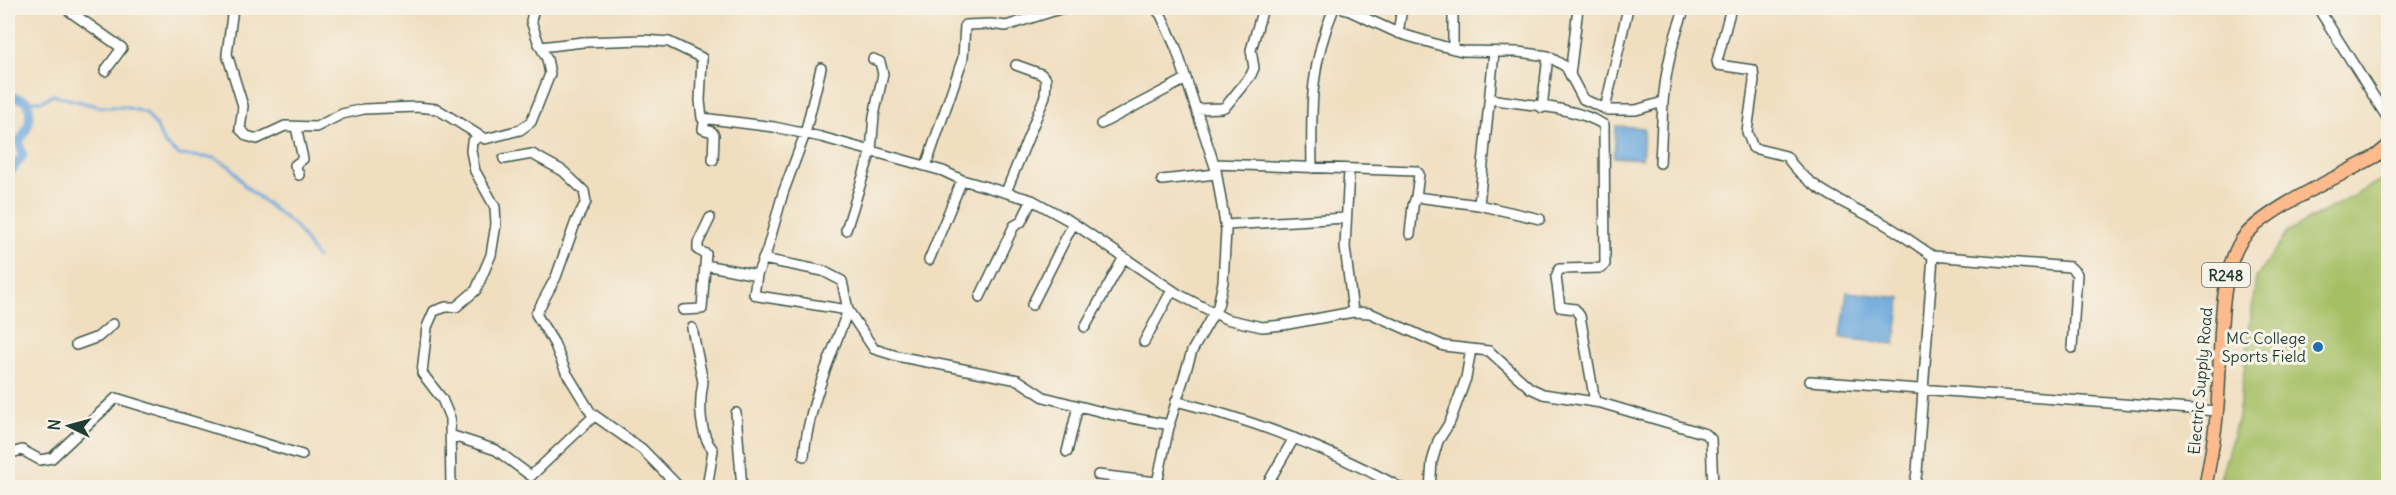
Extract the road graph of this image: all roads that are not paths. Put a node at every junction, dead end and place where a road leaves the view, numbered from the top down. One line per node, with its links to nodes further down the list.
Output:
1 (65, 8): 24 (street)
2 (233, 8): 35 (street)
3 (534, 8): 17 (street)
4 (1063, 8): 43 (street)
5 (1155, 8): 26 (street)
6 (1263, 8): 30 (street)
7 (1334, 8): 44 (street)
8 (1343, 8): 16 (street)
9 (1402, 8): 16 (street)
10 (1453, 8): 18 (street)
11 (1578, 8): 25 (street)
12 (1628, 8): 31 (street)
13 (1686, 8): 28 (street)
14 (1731, 8): 61 (street)
15 (2318, 8): 33 (street)
16 (1398, 33): 18 (street)
17 (541, 47): 32 (street); 37 (street)
18 (1452, 49): 19 (street)
19 (1494, 52): 20 (street); 27 (street)
20 (1548, 56): 25 (street); 29 (street)
21 (873, 59): 39 (street)
22 (1016, 64): 50 (street)
23 (822, 68): 36 (street)
24 (105, 71)
25 (1570, 75): 31 (street)
26 (1186, 79): 30 (street); 34 (street)
27 (1490, 99): 29 (street); 53 (street)
28 (1663, 102): 31 (street); 42 (street)
29 (1542, 108): 84 (street)
30 (1196, 109): 45 (street)
31 (1605, 109)
32 (705, 118): 36 (street); 41 (street)
33 (2388, 119)
34 (1101, 124)
35 (296, 127): 37 (street); 47 (street)
36 (805, 134): 39 (street); 62 (street)
37 (479, 136): 90 (street)
38 (2388, 146): 86 (main road, Electric Supply Road / R248)
39 (871, 151): 43 (street); 59 (street)
40 (504, 159): 88 (street)
41 (713, 160)
42 (1660, 163)
43 (926, 166): 48 (street)
44 (1312, 168): 45 (street); 46 (street)
45 (1215, 169): 49 (street); 58 (street)
46 (1348, 170): 51 (street); 55 (street)
47 (299, 175)
48 (962, 180): 50 (street); 64 (street)
49 (1162, 180)
50 (1006, 192): 52 (street)
51 (1416, 196): 53 (street); 60 (street)
52 (1032, 200): 57 (street); 68 (street)
53 (1479, 205): 56 (street)
54 (710, 218): 65 (street)
55 (1346, 218): 58 (street); 72 (street)
56 (1540, 219)
57 (1074, 224): 63 (street); 69 (street)
58 (1225, 225): 73 (street)
59 (846, 230)
60 (1410, 234)
61 (1933, 256): 79 (street); 82 (street)
62 (763, 258): 66 (street); 71 (street)
63 (1123, 259): 67 (street); 75 (street)
64 (929, 260)
65 (705, 265): 66 (street); 70 (street)
66 (757, 275): 71 (street)
67 (1172, 290): 73 (street); 77 (street)
68 (980, 297)
69 (1032, 305)
70 (683, 310)
71 (848, 310): 85 (street); 95 (street)
72 (1353, 312): 73 (street); 80 (street)
73 (1213, 314): 83 (street)
74 (113, 324): 78 (street)
75 (1085, 327)
76 (692, 328): 101 (street)
77 (1143, 342)
78 (76, 345)
79 (2072, 348)
80 (1471, 350): 84 (street); 105 (street)
81 (1810, 381): 82 (street)
82 (1923, 389): 86 (street); 107 (street)
83 (1176, 402): 89 (street); 91 (street)
84 (1595, 402): 106 (street)
85 (1078, 405): 89 (street); 92 (street)
86 (2217, 411): 108 (main road, Electric Supply Road / R248)
87 (736, 412): 102 (street)
88 (594, 416): 90 (street); 100 (street)
89 (1170, 425): 98 (street)
90 (450, 435): 99 (street)
91 (1294, 438): 97 (street); 103 (street)
92 (1067, 452)
93 (8, 454): 94 (street)
94 (302, 456)
95 (804, 456)
96 (1098, 475): 98 (street)
97 (1384, 484): 104 (street)
98 (1156, 485)
99 (452, 488)
100 (680, 488)
101 (707, 488)
102 (742, 488)
103 (1265, 488)
104 (1401, 488)
105 (1430, 488)
106 (1713, 488)
107 (1914, 488)
108 (2205, 488)

